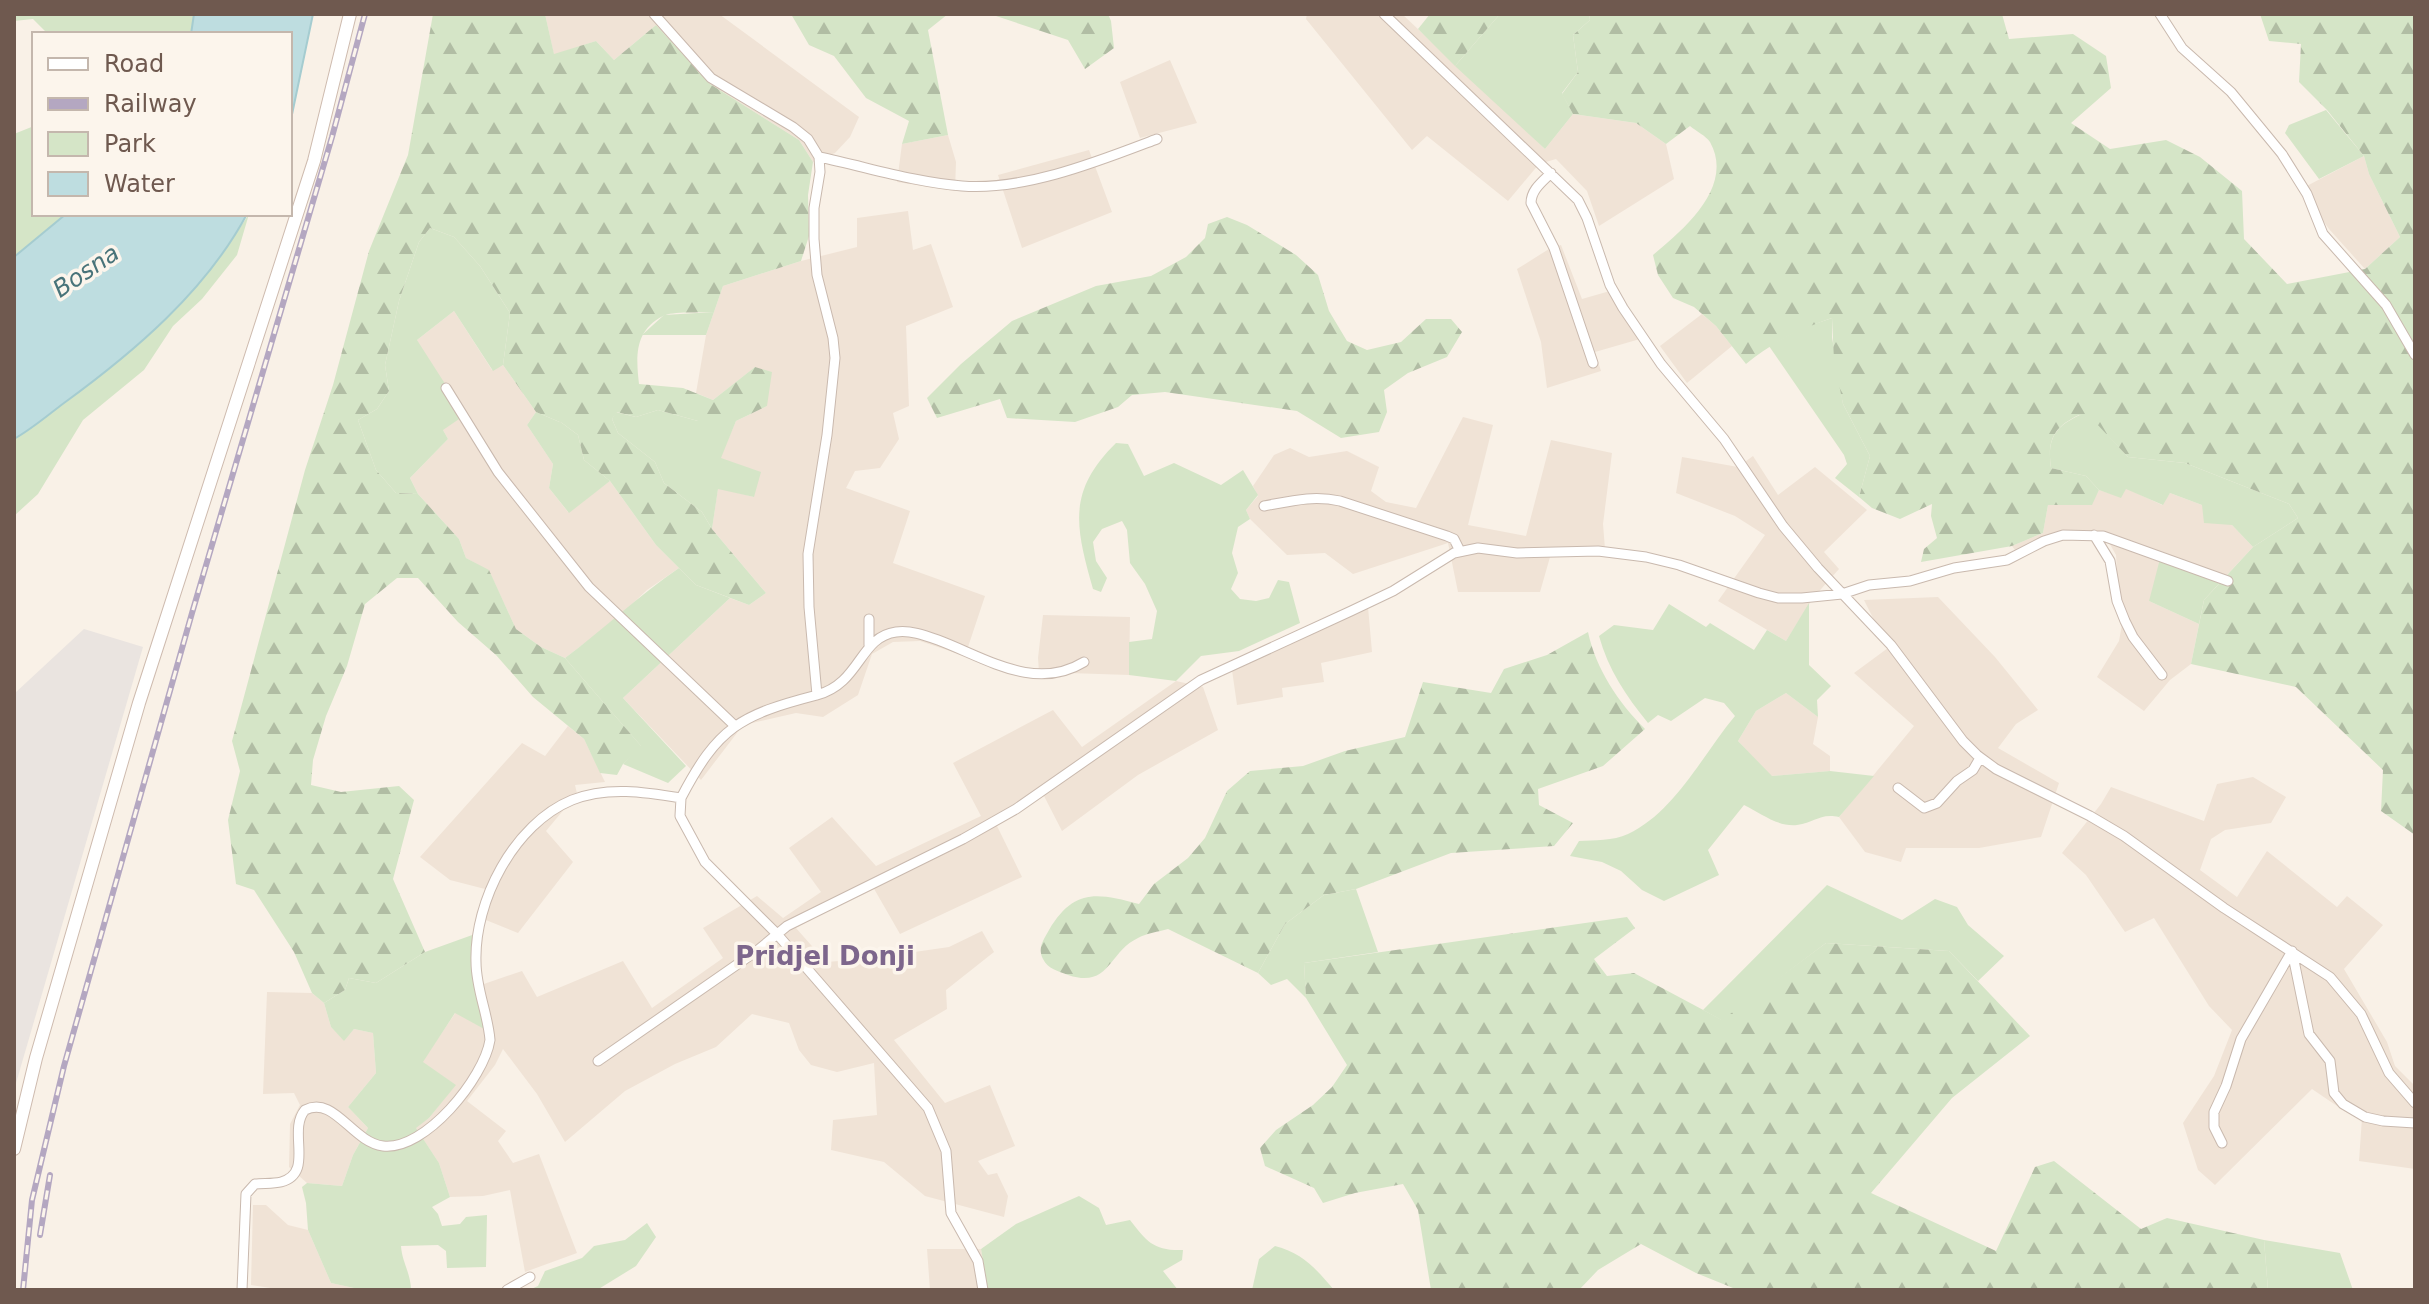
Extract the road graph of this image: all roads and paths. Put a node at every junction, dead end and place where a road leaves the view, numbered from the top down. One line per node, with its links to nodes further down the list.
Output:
1 (350, 14): 31 (main road)
2 (654, 14): 6 (street)
3 (1384, 14): 7 (street)
4 (2160, 14): 8 (street)
5 (1157, 139): 6 (street)
6 (819, 157): 20 (street)
7 (1551, 173): 9 (street); 15 (street)
8 (2415, 355)
9 (1593, 363)
10 (446, 388): 21 (street)
11 (1264, 506): 13 (street)
12 (2094, 535): 14 (street); 15 (street); 19 (street)
13 (1460, 551): 15 (street); 25 (street)
14 (2228, 581)
15 (1842, 594): 22 (street)
16 (869, 619): 17 (street)
17 (869, 645): 18 (street); 20 (street)
18 (1084, 662)
19 (2162, 675)
20 (817, 695): 21 (street)
21 (734, 725): 24 (street)
22 (1980, 758): 23 (street); 26 (street)
23 (1898, 788)
24 (681, 798): 25 (street); 33 (street)
25 (777, 934): 27 (street); 35 (street)
26 (2292, 951): 28 (street); 29 (street); 30 (street)
27 (598, 1061)
28 (2415, 1103)
29 (2415, 1123)
30 (2222, 1143)
31 (14, 1149)
32 (530, 1277): 34 (street)
33 (242, 1290)
34 (507, 1290)
35 (983, 1290)

